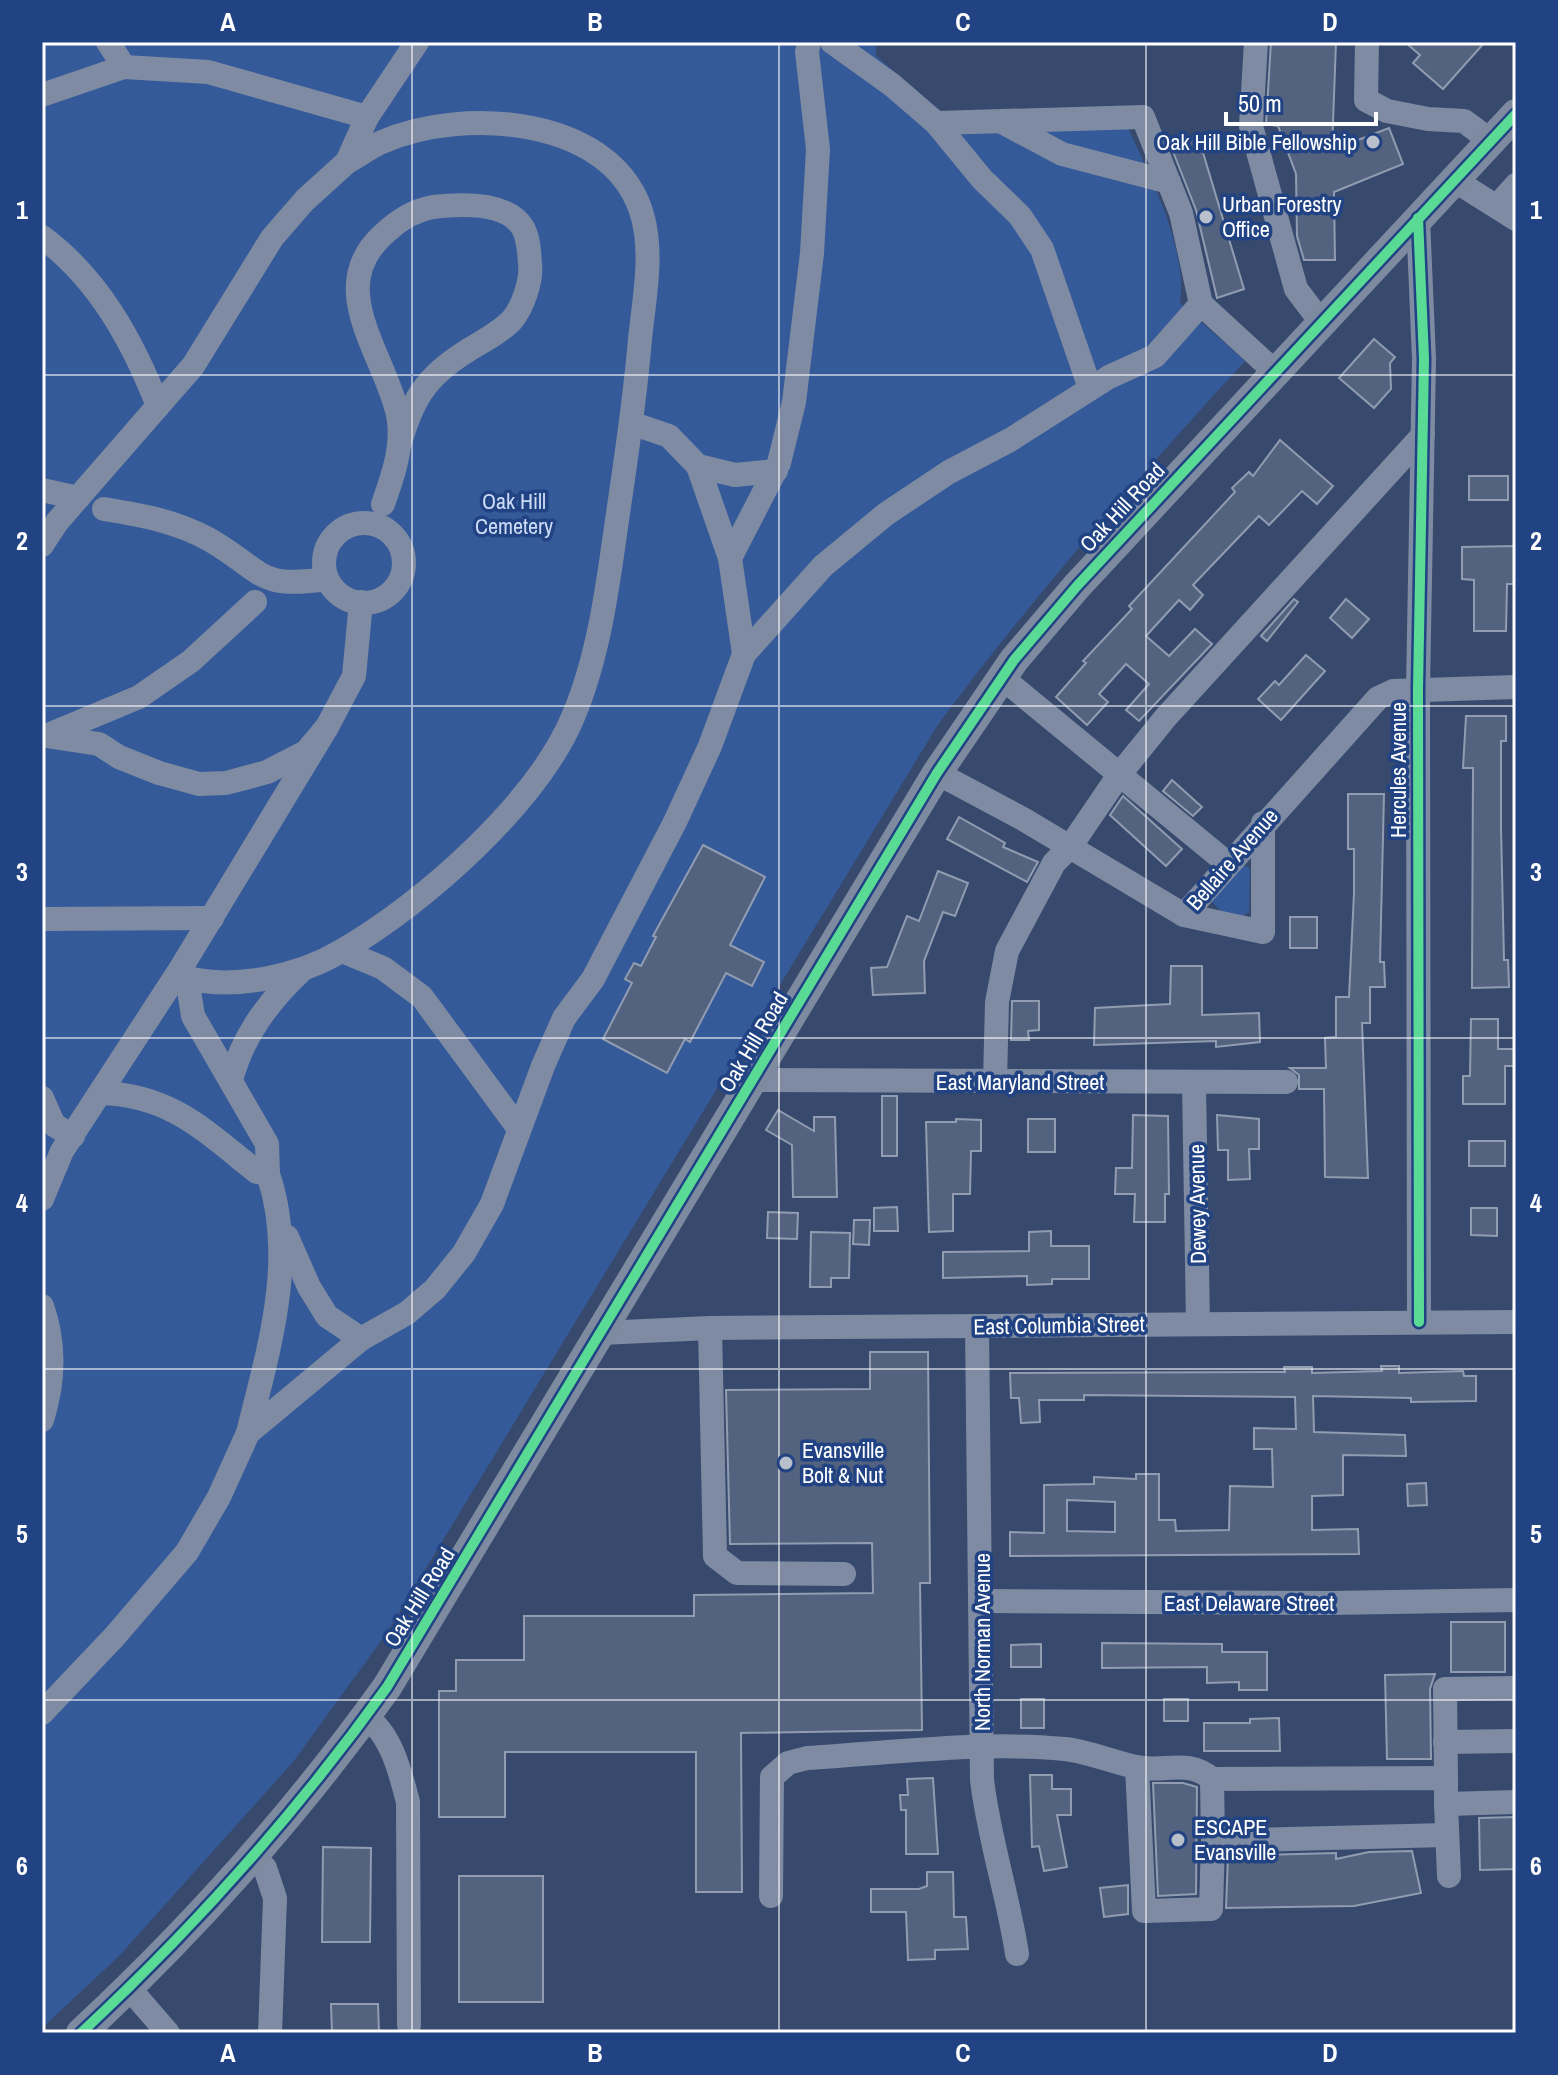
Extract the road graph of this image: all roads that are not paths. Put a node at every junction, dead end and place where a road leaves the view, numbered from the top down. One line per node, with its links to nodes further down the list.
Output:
1 (108, 42): 7 (street)
2 (417, 42): 10 (street)
3 (809, 42): 30 (street)
4 (832, 42): 12 (street)
5 (1256, 42): 22 (street)
6 (1367, 42): 13 (street)
7 (124, 67): 8 (street); 10 (street)
8 (42, 95)
9 (1516, 114): 13 (main road, Oak Hill Road)
10 (367, 117): 14 (street)
11 (1000, 120): 12 (street); 16 (street); 16 (street)
12 (936, 123): 24 (street)
13 (1491, 141): 15 (main road, Oak Hill Road)
14 (347, 162): 25 (street); 26 (street)
15 (1454, 180): 18 (street); 19 (main road, Oak Hill Road)
16 (1169, 182): 21 (street)
17 (1516, 185): 18 (street)
18 (1506, 212)
19 (1418, 218): 22 (main road, Oak Hill Road); 27 (street, Hercules Avenue)
20 (42, 237): 25 (street)
21 (1201, 304): 23 (street); 24 (street)
22 (1321, 322): 23 (main road, Oak Hill Road)
23 (1275, 372): 45 (main road, Oak Hill Road)
24 (1090, 388): 44 (street)
25 (158, 406): 32 (street)
26 (631, 423): 29 (street); 58 (street)
27 (1423, 435): 47 (street, Hercules Avenue); 51 (street)
28 (399, 446): 28 (street); 33 (street)
29 (698, 466): 30 (street); 38 (street)
30 (776, 471): 38 (street)
31 (42, 490): 32 (street)
32 (77, 499): 34 (street); 34 (street); 37 (street)
33 (383, 504): 35 (street); 36 (street)
34 (104, 509): 39 (street)
35 (350, 526): 36 (street); 40 (street)
36 (398, 542): 43 (street)
37 (42, 545)
38 (730, 558): 44 (street)
39 (254, 573): 41 (street); 42 (street)
40 (327, 579): 41 (street); 43 (street)
41 (286, 585): 42 (street)
42 (255, 602): 49 (street)
43 (361, 602): 48 (street)
44 (744, 654): 68 (street)
45 (1001, 677): 50 (main road, Oak Hill Road); 51 (street)
46 (1516, 687): 47 (street, Bellaire Avenue)
47 (1418, 689): 52 (street, Bellaire Avenue); 74 (street, Hercules Avenue)
48 (327, 727): 49 (street); 56 (street)
49 (44, 737)
50 (937, 773): 53 (street, Bellaire Avenue); 62 (main road, Oak Hill Road)
51 (1119, 775): 53 (street); 54 (street)
52 (1263, 823): 54 (street, Bellaire Avenue); 55 (street)
53 (1070, 847): 55 (street, Bellaire Avenue); 63 (street)
54 (1227, 863): 55 (street, Bellaire Avenue)
55 (1184, 915)
56 (212, 918): 57 (street); 60 (street)
57 (42, 919)
58 (342, 951): 59 (street); 68 (street)
59 (307, 966): 60 (street); 61 (street)
60 (183, 975): 61 (street); 66 (street)
61 (231, 1080): 70 (street)
62 (753, 1080): 63 (street, East Maryland Street); 79 (main road, Oak Hill Road)
63 (995, 1081): 65 (street, East Maryland Street)
64 (1286, 1082): 65 (street, East Maryland Street)
65 (1194, 1084): 76 (street, Dewey Avenue)
66 (101, 1093): 69 (street); 70 (street)
67 (42, 1098): 69 (street)
68 (519, 1129): 80 (street)
69 (73, 1136): 71 (street)
70 (268, 1174): 72 (street)
71 (42, 1199)
72 (279, 1207): 80 (street); 82 (street)
73 (42, 1306): 81 (street)
74 (1419, 1322): 75 (street, East Columbia Street); 76 (street, East Columbia Street)
75 (1516, 1322)
76 (1198, 1324): 77 (street, East Columbia Street)
77 (977, 1326): 78 (street, East Columbia Street); 85 (street, North Norman Avenue)
78 (710, 1328): 79 (street, East Columbia Street); 83 (street)
79 (601, 1333): 88 (main road, Oak Hill Road)
80 (361, 1339): 82 (street)
81 (42, 1420)
82 (248, 1433): 87 (street)
83 (844, 1574)
84 (1516, 1600): 85 (street, East Delaware Street)
85 (981, 1601): 91 (street, North Norman Avenue)
86 (1516, 1688): 90 (street)
87 (42, 1713)
88 (365, 1717): 99 (main road, Oak Hill Road); 104 (street)
89 (1516, 1741): 90 (street)
90 (1445, 1742): 93 (street)
91 (982, 1748): 92 (street); 101 (street); 102 (street, North Norman Avenue)
92 (1137, 1767): 94 (street); 98 (street)
93 (1446, 1778): 94 (street); 96 (street)
94 (1212, 1779): 98 (street)
95 (1516, 1802): 96 (street)
96 (1446, 1804): 97 (street)
97 (1446, 1835): 98 (street); 100 (street)
98 (1213, 1841)
99 (251, 1854): 103 (main road, Oak Hill Road); 107 (street)
100 (1449, 1876)
101 (771, 1896)
102 (1017, 1954)
103 (129, 1988): 105 (main road, Oak Hill Road); 106 (street)
104 (409, 2025)
105 (81, 2033)
106 (168, 2033)
107 (270, 2033)

